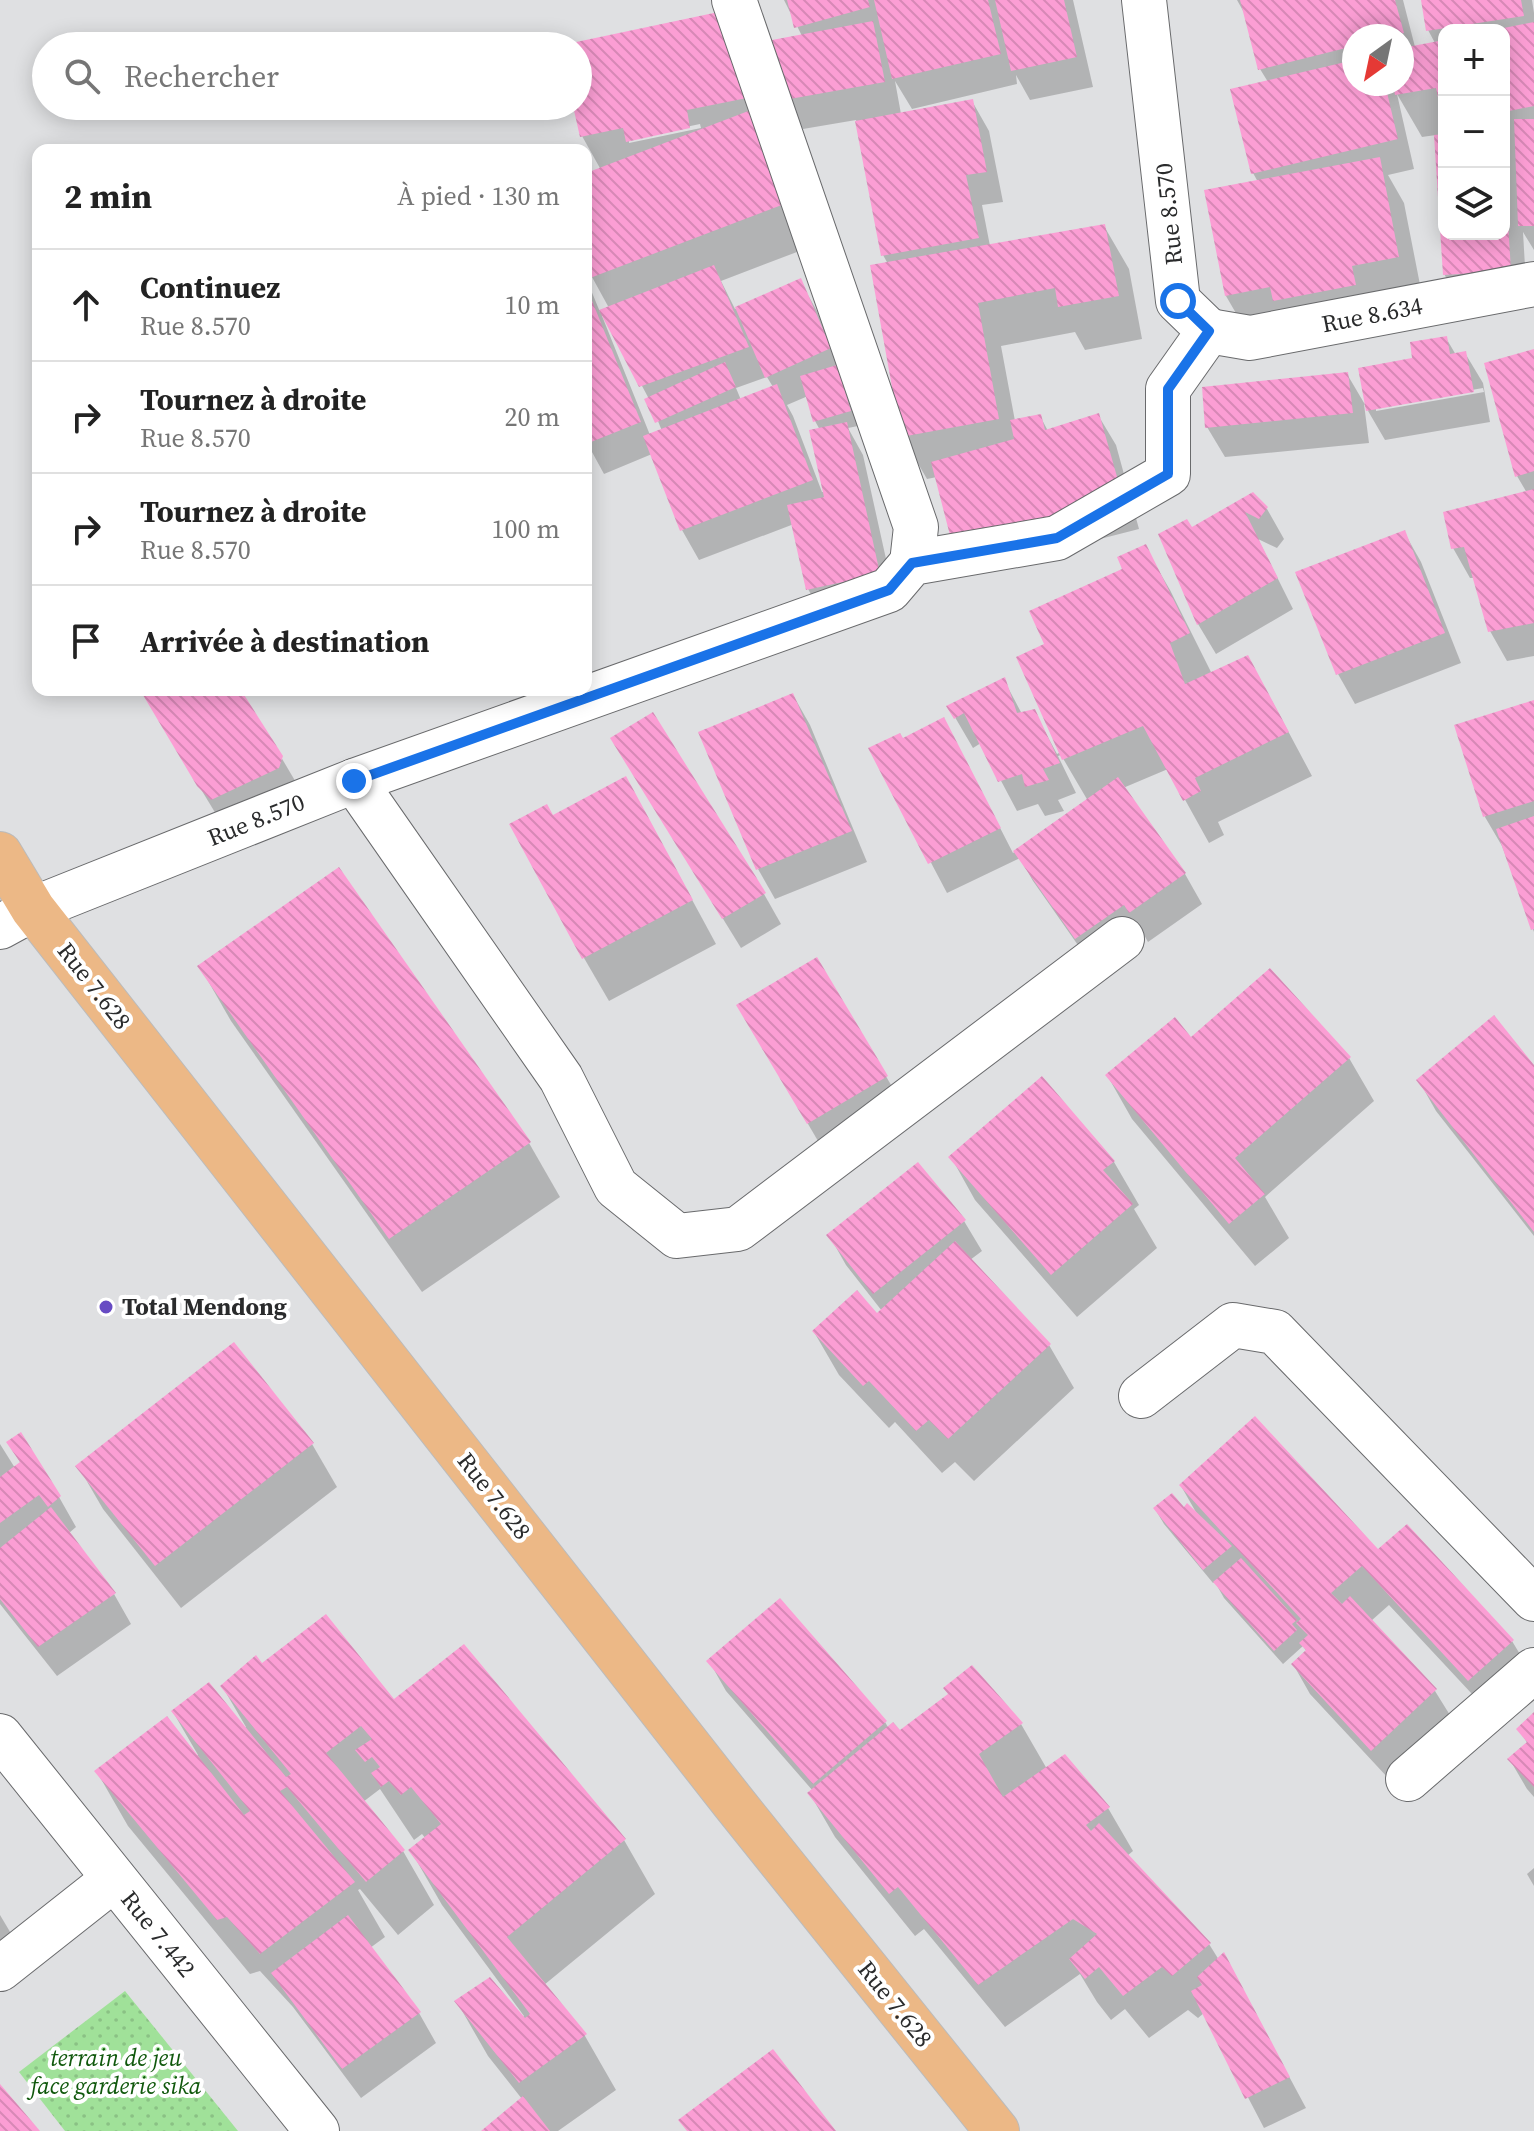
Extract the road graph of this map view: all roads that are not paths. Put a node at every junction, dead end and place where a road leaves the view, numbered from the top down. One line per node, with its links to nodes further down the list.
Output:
1 (734, 0): 5 (street)
2 (1144, 0): 4 (street, Rue 8.570)
3 (1534, 284): 4 (street, Rue 8.634)
4 (1209, 331): 5 (street)
5 (912, 563): 6 (street, Rue 8.570)
6 (354, 781): 8 (street, Rue 8.570); 9 (street)
7 (0, 854): 8 (main road, Rue 7.628)
8 (16, 918): 18 (main road, Rue 7.628)
9 (1122, 939)
10 (1141, 1396): 11 (street)
11 (1534, 1599)
12 (1534, 1670): 14 (street)
13 (0, 1736): 15 (street, Rue 7.442)
14 (1408, 1779)
15 (114, 1879): 16 (street); 17 (street, Rue 7.442)
16 (0, 1969)
17 (317, 2131)
18 (997, 2131)

